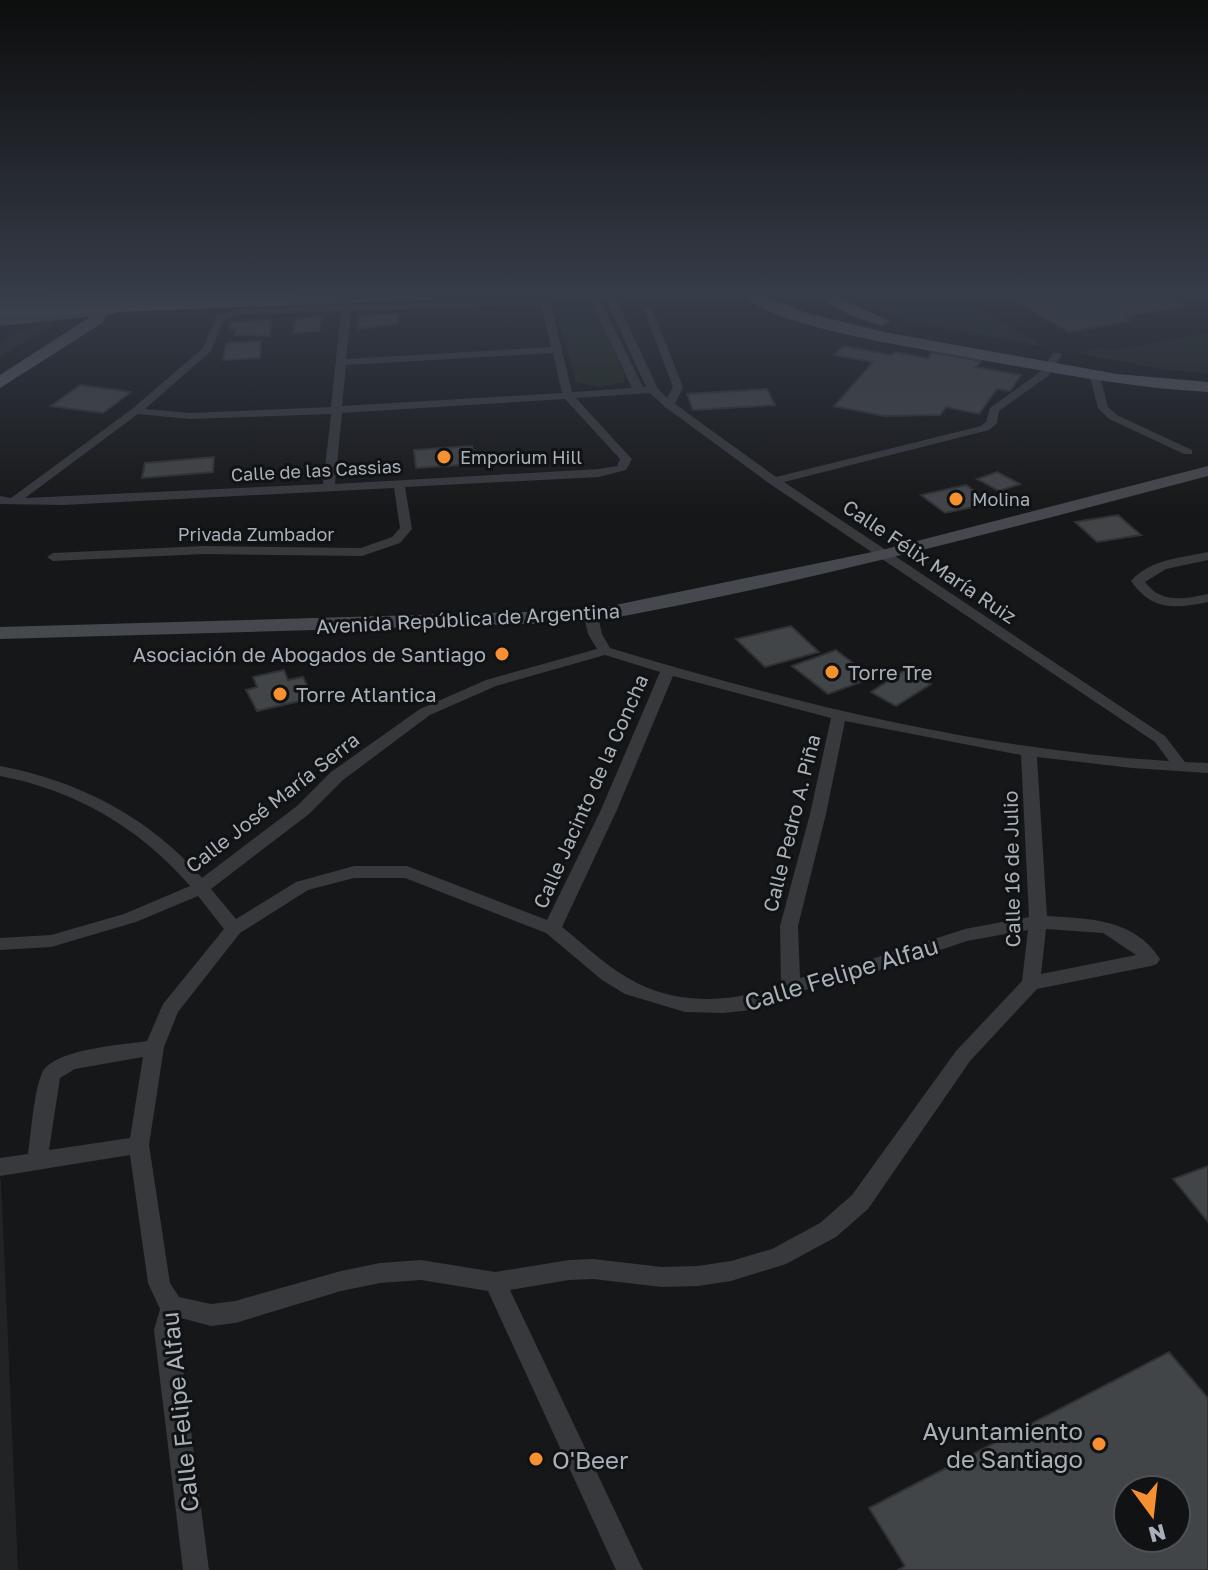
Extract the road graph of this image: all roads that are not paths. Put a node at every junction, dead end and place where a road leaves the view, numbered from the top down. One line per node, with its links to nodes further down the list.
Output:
1 (19, 368): 13 (main road)
2 (185, 368): 20 (street)
3 (340, 368): 19 (street)
4 (560, 368): 17 (street)
5 (628, 368): 16 (street)
6 (643, 368): 15 (street)
7 (671, 368): 18 (street)
8 (1045, 368): 23 (street)
9 (1071, 368): 11 (main road)
10 (1113, 368): 12 (main road)
11 (1095, 377): 14 (main road); 21 (street)
12 (1208, 377)
13 (0, 383)
14 (1208, 387)
15 (653, 390): 16 (street); 18 (street, Calle Félix María Ruiz)
16 (639, 391): 17 (street)
17 (568, 396): 19 (street); 24 (street, Calle de las Cassias)
18 (669, 405): 23 (street, Calle Félix María Ruiz)
19 (337, 410): 20 (street); 25 (street)
20 (136, 411): 26 (street)
21 (1188, 452)
22 (1208, 471): 27 (main road, Avenida República de Argentina)
23 (774, 481): 27 (street, Calle Félix María Ruiz)
24 (399, 484): 25 (street, Calle de las Cassias); 29 (street, Privada Zumbador)
25 (329, 487): 26 (street, Calle de las Cassias)
26 (6, 501)
27 (884, 555): 31 (main road, Avenida República de Argentina); 37 (street, Calle Félix María Ruiz)
28 (1208, 556): 30 (street)
29 (53, 557)
30 (1208, 598)
31 (591, 616): 32 (main road, Avenida República de Argentina); 33 (street)
32 (0, 633)
33 (605, 651): 34 (street); 40 (street, Calle José María Serra)
34 (668, 670): 35 (street); 43 (street, Calle Jacinto de la Concha)
35 (839, 715): 36 (street); 46 (street, Calle Pedro A. Piña)
36 (1029, 753): 37 (street); 41 (street, Calle 16 de Julio)
37 (1180, 767): 38 (street)
38 (1208, 768)
39 (0, 771): 40 (street)
40 (201, 888): 42 (street); 44 (street, Calle José María Serra)
41 (1038, 922): 45 (street, Calle 16 de Julio); 45 (street, Calle Felipe Alfau); 46 (street, Calle Felipe Alfau)
42 (234, 929): 43 (street, Calle Felipe Alfau); 47 (street, Calle Felipe Alfau)
43 (552, 929): 46 (street, Calle Felipe Alfau)
44 (0, 944)
45 (1031, 983): 51 (street)
46 (791, 989)
47 (154, 1047): 48 (street, Calle Felipe Alfau); 49 (street)
48 (139, 1145): 49 (street); 52 (street, Calle Felipe Alfau)
49 (37, 1162): 50 (street)
50 (0, 1167)
51 (495, 1282): 52 (street); 54 (street)
52 (172, 1306): 53 (street, Calle Felipe Alfau)
53 (196, 1570)
54 (630, 1570)

